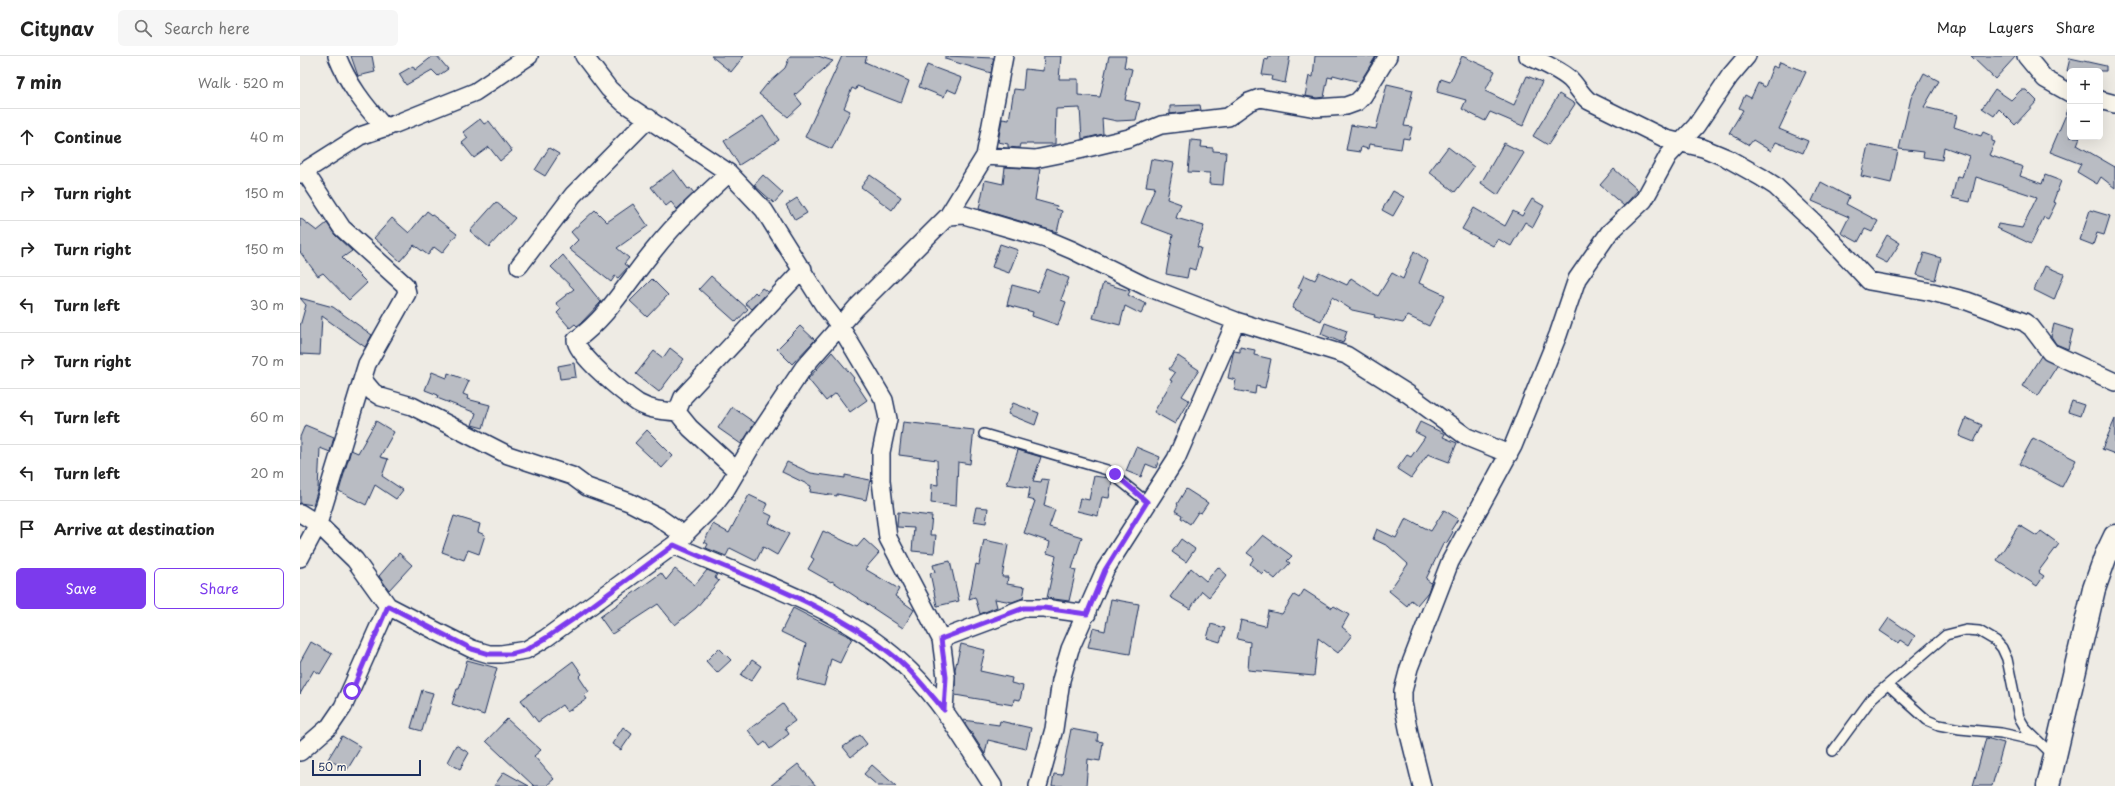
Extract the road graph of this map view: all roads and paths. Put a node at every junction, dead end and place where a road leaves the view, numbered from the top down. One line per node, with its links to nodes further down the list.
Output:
1 (337, 56): 13 (street)
2 (530, 56): 13 (street)
3 (584, 56): 12 (street)
4 (1004, 56): 15 (street)
5 (1388, 56): 15 (street)
6 (1528, 56): 14 (street)
7 (1747, 56): 14 (street)
8 (2026, 56): 9 (street)
9 (2067, 91)
10 (2103, 101): 11 (street)
11 (2115, 104)
12 (649, 118): 17 (street); 19 (street)
13 (385, 128): 16 (street)
14 (1679, 143): 24 (street); 27 (street)
15 (985, 156): 18 (street)
16 (302, 173): 23 (street)
17 (728, 173): 20 (street); 25 (street)
18 (948, 216): 21 (street); 22 (street)
19 (519, 266)
20 (803, 269): 22 (street); 25 (street)
21 (1236, 321): 27 (street); 29 (street)
22 (840, 326): 28 (street); 37 (street)
23 (363, 380): 31 (street); 33 (street)
24 (2115, 382)
25 (677, 412): 28 (street)
26 (984, 434): 29 (lane)
27 (1509, 454): 46 (street)
28 (736, 470): 33 (street)
29 (1147, 502): 36 (street)
30 (300, 513): 31 (street)
31 (318, 524): 34 (street); 35 (street)
32 (2115, 536): 43 (main road)
33 (679, 540): 35 (street); 39 (street)
34 (300, 558)
35 (388, 606): 42 (street)
36 (1087, 614): 37 (street); 45 (street)
37 (941, 639): 39 (street)
38 (1888, 685): 40 (lane); 40 (lane); 41 (lane)
39 (944, 710): 44 (street)
40 (2040, 741): 43 (lane)
41 (1834, 751)
42 (300, 752)
43 (2055, 757): 47 (main road)
44 (993, 786)
45 (1038, 786)
46 (1422, 786)
47 (2048, 786)

